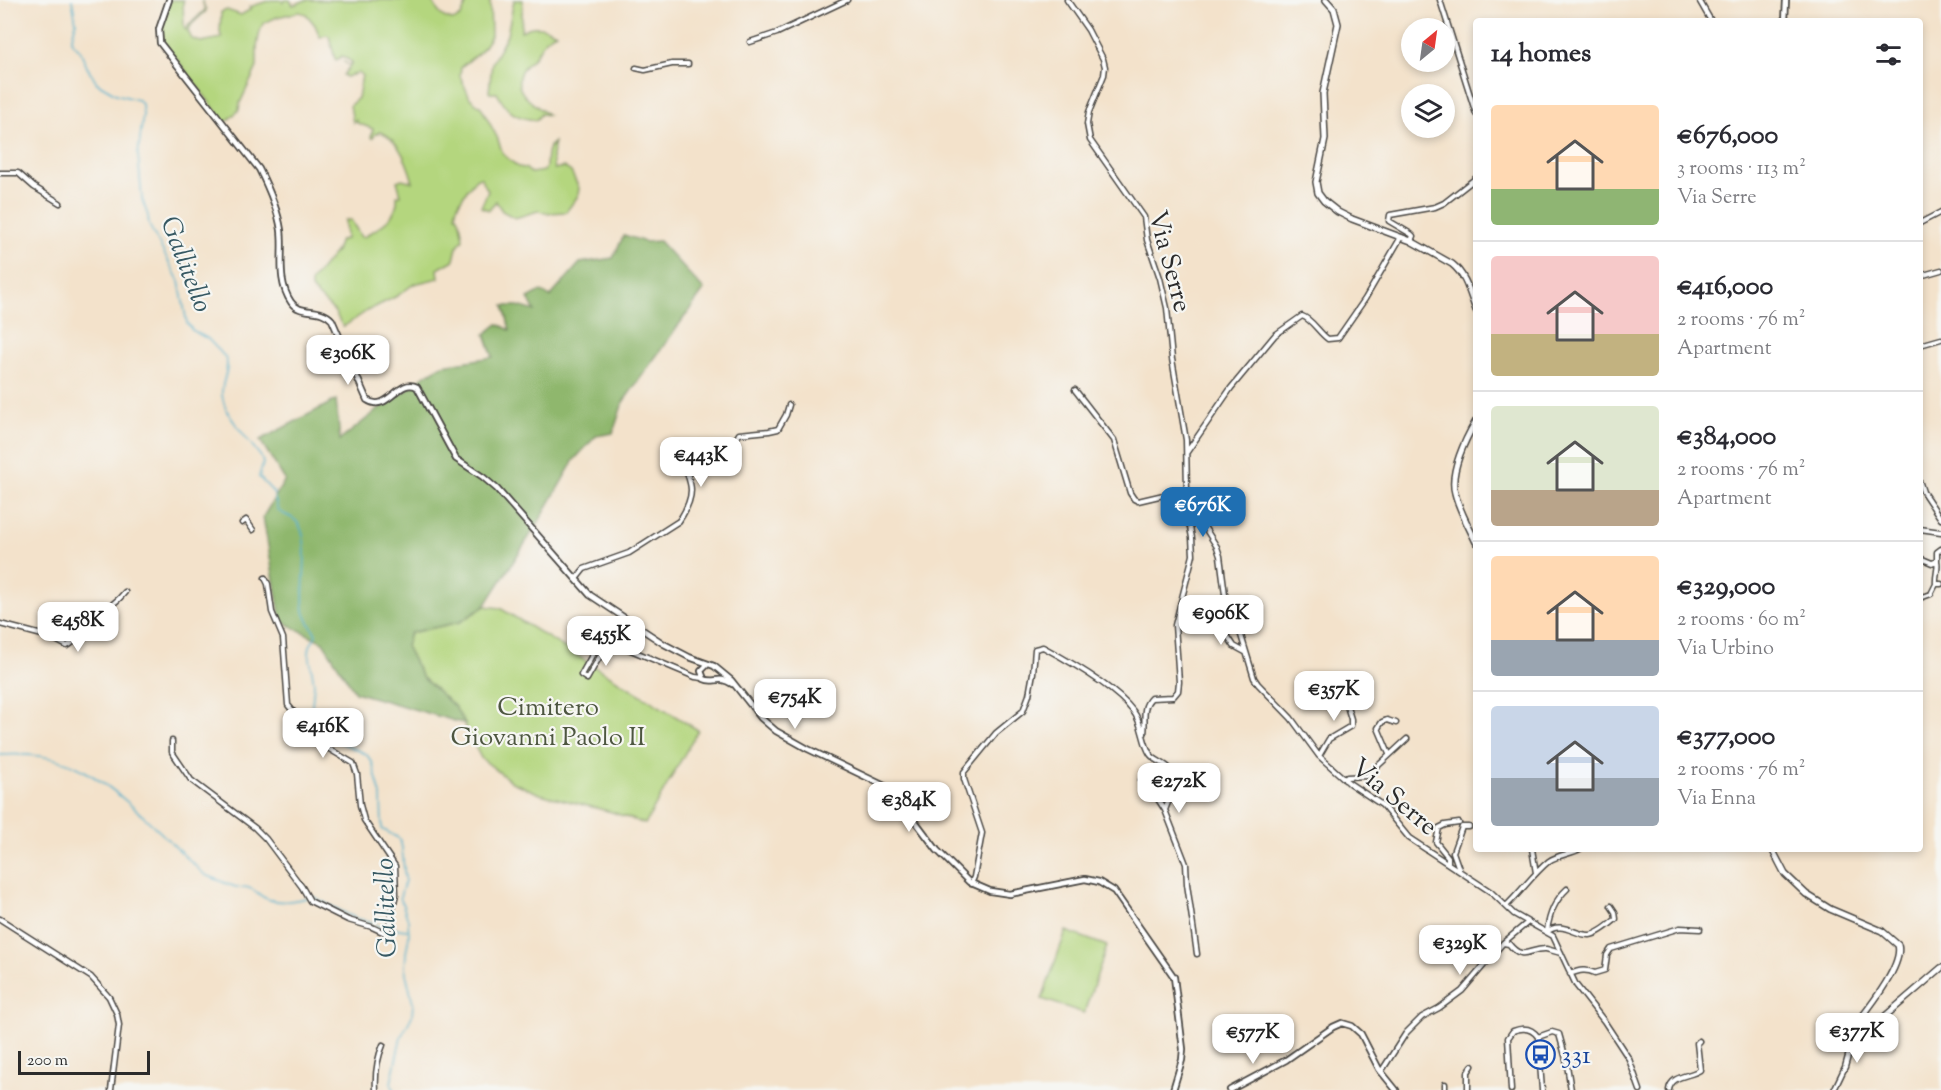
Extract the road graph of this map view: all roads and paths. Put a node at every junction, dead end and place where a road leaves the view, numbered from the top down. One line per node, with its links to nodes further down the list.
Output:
1 (169, 0): 43 (street)
2 (847, 0): 10 (street)
3 (1068, 0): 29 (street, Via Serre)
4 (1326, 0): 19 (main road)
5 (1440, 0): 13 (street)
6 (1699, 0): 8 (street)
7 (1786, 0): 9 (street)
8 (1709, 18)
9 (1785, 18)
10 (750, 42)
11 (688, 64): 12 (street)
12 (636, 68)
13 (1473, 104)
14 (0, 172): 16 (street)
15 (1473, 180): 20 (street)
16 (60, 203)
17 (1941, 212): 18 (street)
18 (1923, 221)
19 (1401, 237): 20 (main road); 29 (street)
20 (1411, 241): 23 (main road)
21 (1941, 270): 22 (street)
22 (1923, 275)
23 (1473, 303)
24 (1941, 339): 25 (street)
25 (1923, 344)
26 (1075, 390): 32 (street)
27 (789, 405): 43 (street)
28 (1473, 427): 38 (main road)
29 (1187, 452): 30 (street, Via Serre)
30 (1187, 490): 32 (street); 50 (street, Via Serre)
31 (1923, 492): 33 (street)
32 (1179, 494): 61 (street)
33 (1941, 519)
34 (242, 523): 36 (street)
35 (1923, 529): 37 (street)
36 (253, 530)
37 (1941, 532)
38 (1473, 535)
39 (1941, 549): 41 (street)
40 (1923, 558): 41 (street)
41 (1937, 561): 44 (street)
42 (265, 578): 63 (street)
43 (575, 580): 51 (street)
44 (1938, 584): 46 (street)
45 (124, 592): 48 (street)
46 (1923, 597)
47 (1214, 615): 50 (street)
48 (0, 624)
49 (614, 642): 49 (street); 55 (street)
50 (1246, 652): 65 (street, Via Serre)
51 (689, 657): 52 (street); 54 (street)
52 (708, 664): 53 (street); 54 (street)
53 (717, 669): 57 (street); 58 (street)
54 (701, 671): 55 (street); 56 (street)
55 (691, 675): 56 (street)
56 (703, 678): 57 (street)
57 (714, 679): 58 (street)
58 (736, 688): 77 (street)
59 (1352, 699): 65 (street)
60 (1396, 723): 64 (street)
61 (1144, 734): 68 (street); 77 (street)
62 (1407, 739): 64 (street)
63 (172, 741)
64 (1389, 754): 67 (street)
65 (1319, 756): 67 (street, Via Serre)
66 (1141, 780): 68 (street)
67 (1345, 780): 74 (street, Via Serre)
68 (1166, 810): 87 (street)
69 (1459, 823): 74 (street)
70 (1469, 827): 75 (street)
71 (1532, 852): 76 (street)
72 (1574, 852): 76 (street)
73 (1774, 852): 90 (main road)
74 (1448, 862): 75 (street, Via Serre)
75 (1459, 870): 79 (street, Via Serre)
76 (1536, 873): 79 (street)
77 (971, 884): 99 (street)
78 (1567, 889): 84 (street)
79 (1506, 906): 82 (street, Via Serre)
80 (1611, 906): 84 (street)
81 (0, 919): 97 (street)
82 (1527, 922): 84 (street, Via Serre); 85 (street)
83 (1700, 929): 89 (street)
84 (1547, 932): 86 (street, Via Serre)
85 (1503, 943): 86 (street); 95 (street)
86 (1562, 953): 89 (street, Via Serre)
87 (1197, 954)
88 (1941, 968): 90 (main road)
89 (1570, 974): 107 (street, Via Serre)
90 (1860, 1035): 109 (street)
91 (1538, 1037): 104 (street); 105 (street); 106 (street)
92 (1699, 1041): 108 (street)
93 (384, 1045): 98 (street)
94 (1472, 1066): 103 (street)
95 (1381, 1072): 100 (street); 101 (street)
96 (1444, 1084): 102 (street)
97 (111, 1090)
98 (376, 1090)
99 (1171, 1090)
100 (1230, 1090)
101 (1396, 1090)
102 (1445, 1090)
103 (1468, 1090)
104 (1511, 1090)
105 (1542, 1090)
106 (1571, 1090)
107 (1640, 1090)
108 (1669, 1090)
109 (1834, 1090)

